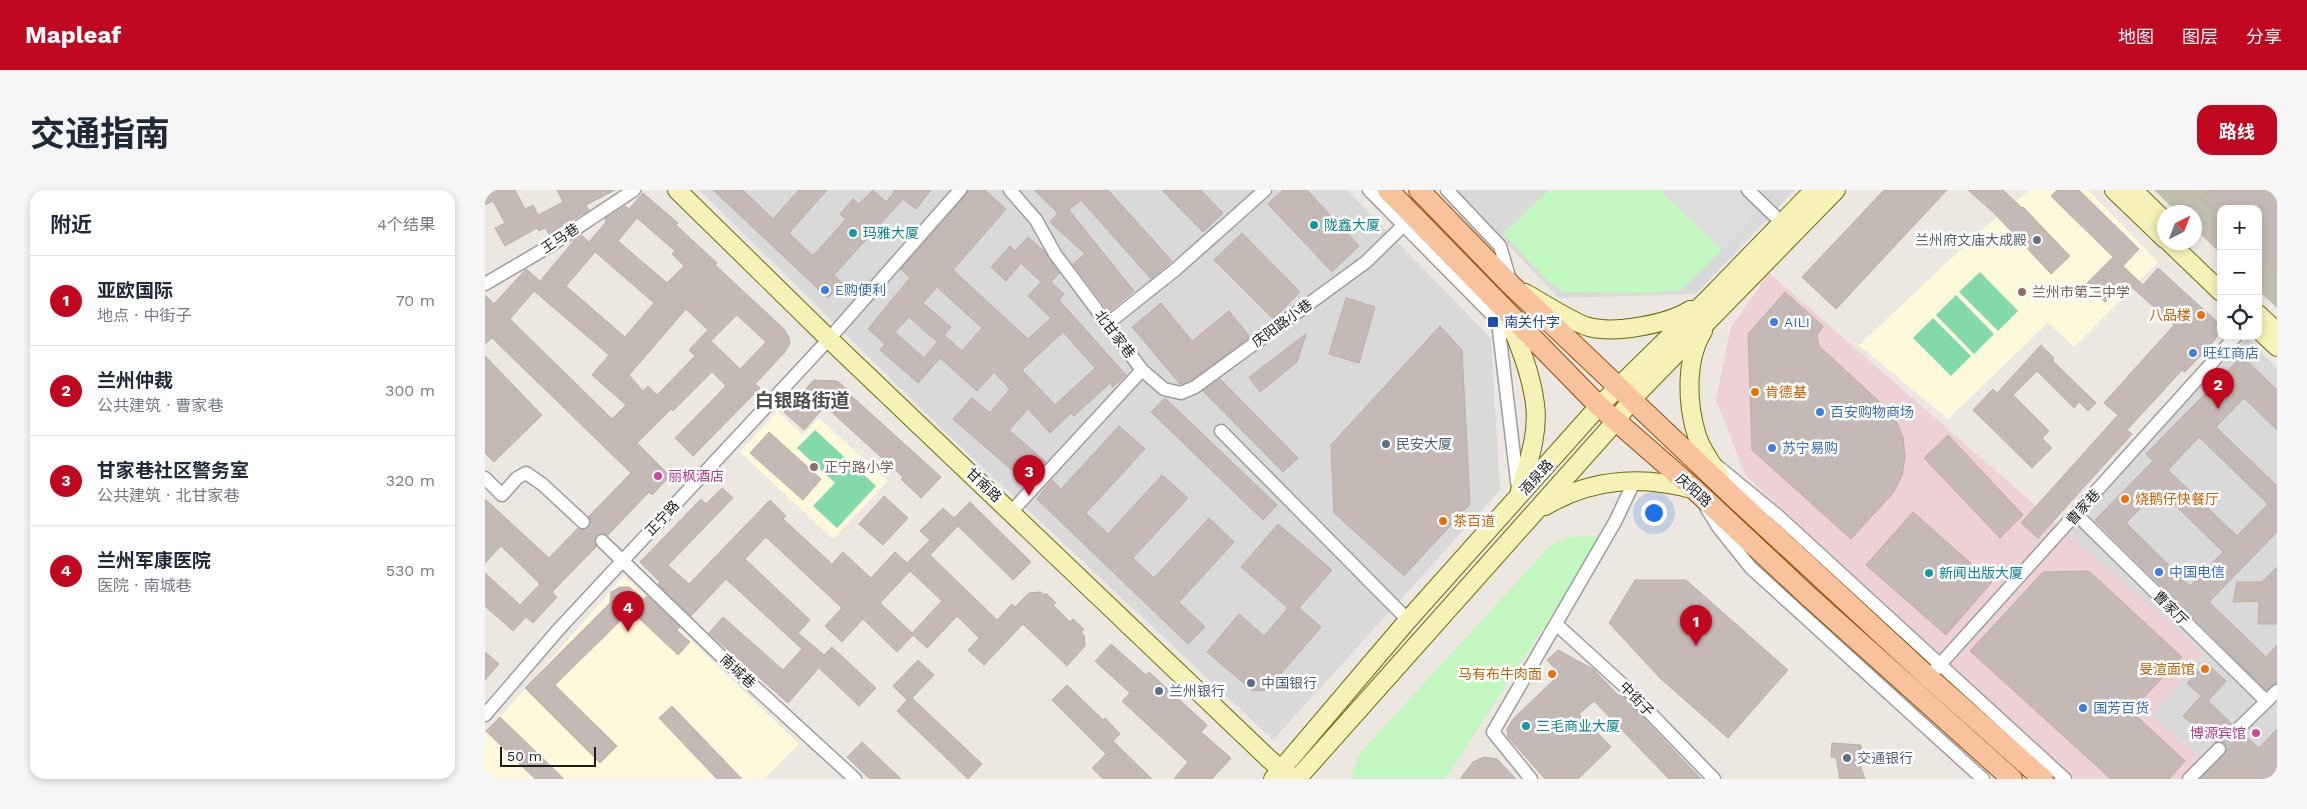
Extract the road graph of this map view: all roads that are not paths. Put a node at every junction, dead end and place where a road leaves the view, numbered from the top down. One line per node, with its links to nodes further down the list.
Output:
1 (634, 190): 22 (street, 王马巷)
2 (677, 190): 31 (main road, 甘南路)
3 (961, 190): 31 (street, 正宁路)
4 (1010, 190): 28 (street, 北甘家巷)
5 (1265, 190): 28 (street)
6 (1369, 190): 16 (street)
7 (1388, 190): 16 (main road, 庆阳路)
8 (1419, 190): 23 (main road, 庆阳路)
9 (1447, 190): 23 (street)
10 (1748, 190): 17 (street)
11 (1814, 190): 17 (main road, 酒泉路)
12 (1836, 190): 25 (main road, 酒泉路)
13 (2114, 190): 18 (main road)
14 (2133, 190): 15 (main road)
15 (2157, 213)
16 (1409, 220): 26 (main road, 庆阳路); 34 (street, 庆阳路小巷)
17 (1782, 223): 25 (main road, 酒泉路)
18 (2157, 230)
19 (2177, 250): 24 (main road)
20 (2194, 250): 21 (main road)
21 (2217, 273)
22 (485, 284)
23 (1511, 285): 25 (main road); 35 (main road, 庆阳路)
24 (2217, 288)
25 (1711, 306): 35 (main road, 酒泉路); 39 (main road)
26 (1502, 316): 36 (main road, 庆阳路); 43 (street); 43 (main road)
27 (2262, 318): 29 (main road)
28 (1107, 324): 34 (street, 北甘家巷)
29 (2277, 332)
30 (2262, 333): 33 (main road)
31 (829, 339): 45 (main road, 甘南路); 50 (street, 正宁路)
32 (2233, 340): 47 (street, 曹家巷)
33 (2277, 347)
34 (1142, 370): 45 (street, 北甘家巷)
35 (1625, 392): 36 (main road, 酒泉路); 37 (main road, 酒泉路); 44 (main road, 庆阳路)
36 (1599, 406): 37 (main road, 庆阳路); 43 (main road, 酒泉路)
37 (1616, 422): 42 (main road, 庆阳路); 46 (main road, 酒泉路)
38 (1221, 431): 51 (street)
39 (1707, 457): 44 (main road); 53 (street)
40 (485, 478): 48 (street)
41 (1635, 480): 42 (main road); 46 (main road); 52 (street)
42 (1695, 490): 64 (street); 65 (main road, 庆阳路)
43 (1519, 496): 51 (main road, 酒泉路)
44 (1736, 499): 53 (main road, 庆阳路)
45 (1012, 511): 59 (main road, 甘南路)
46 (1534, 513): 61 (main road, 酒泉路)
47 (2077, 514): 53 (street, 曹家巷); 55 (street, 曹家厅)
48 (583, 522)
49 (602, 541): 50 (street, 南城巷)
50 (621, 562): 56 (street, 正宁路); 60 (street, 南城巷)
51 (1408, 620): 59 (main road, 酒泉路)
52 (1556, 624): 62 (street); 63 (street, 中街子)
53 (1934, 670): 66 (main road, 庆阳路); 67 (street)
54 (2277, 691): 55 (street)
55 (2266, 701): 57 (street)
56 (485, 715)
57 (2238, 729)
58 (2219, 749): 68 (street)
59 (1283, 776)
60 (855, 779)
61 (1297, 779)
62 (1531, 779)
63 (1714, 779)
64 (1983, 779)
65 (2012, 779)
66 (2043, 779)
67 (2065, 779)
68 (2189, 779)

